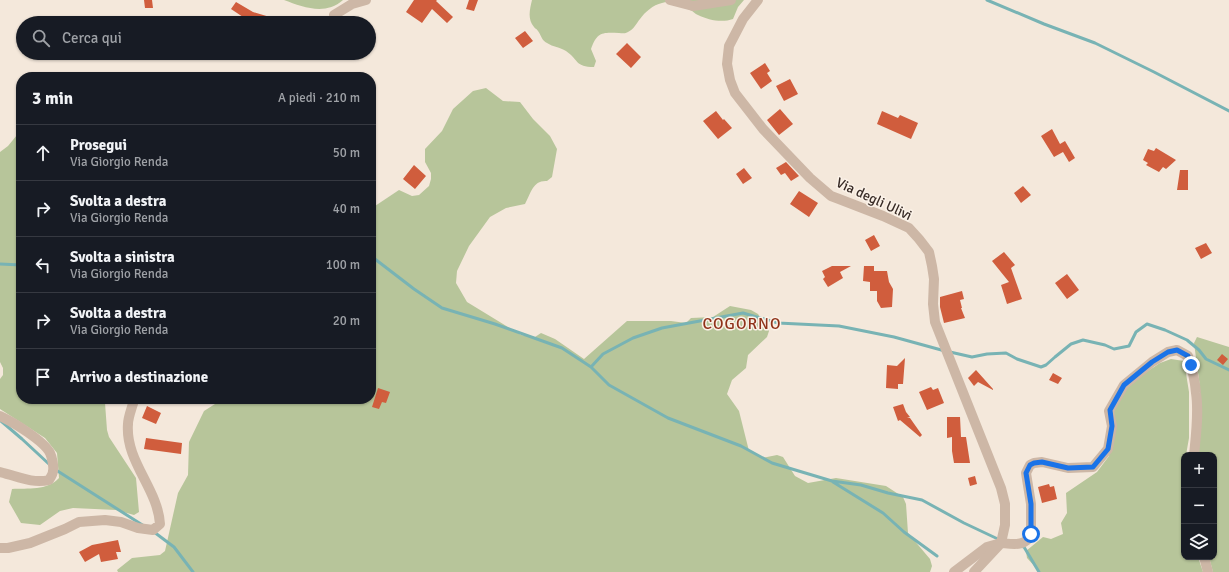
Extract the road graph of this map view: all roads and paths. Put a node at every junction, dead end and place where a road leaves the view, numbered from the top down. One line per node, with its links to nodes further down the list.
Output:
1 (366, 0): 5 (street)
2 (670, 0): 3 (street)
3 (731, 0)
4 (758, 0): 10 (street, Via degli Ulivi)
5 (334, 15)
6 (133, 404): 11 (street)
7 (0, 416): 9 (street)
8 (1194, 452): 10 (street)
9 (0, 472)
10 (1001, 543): 13 (street); 14 (street)
11 (0, 548)
12 (1205, 560): 15 (street)
13 (954, 572)
14 (974, 572)
15 (1208, 572)

